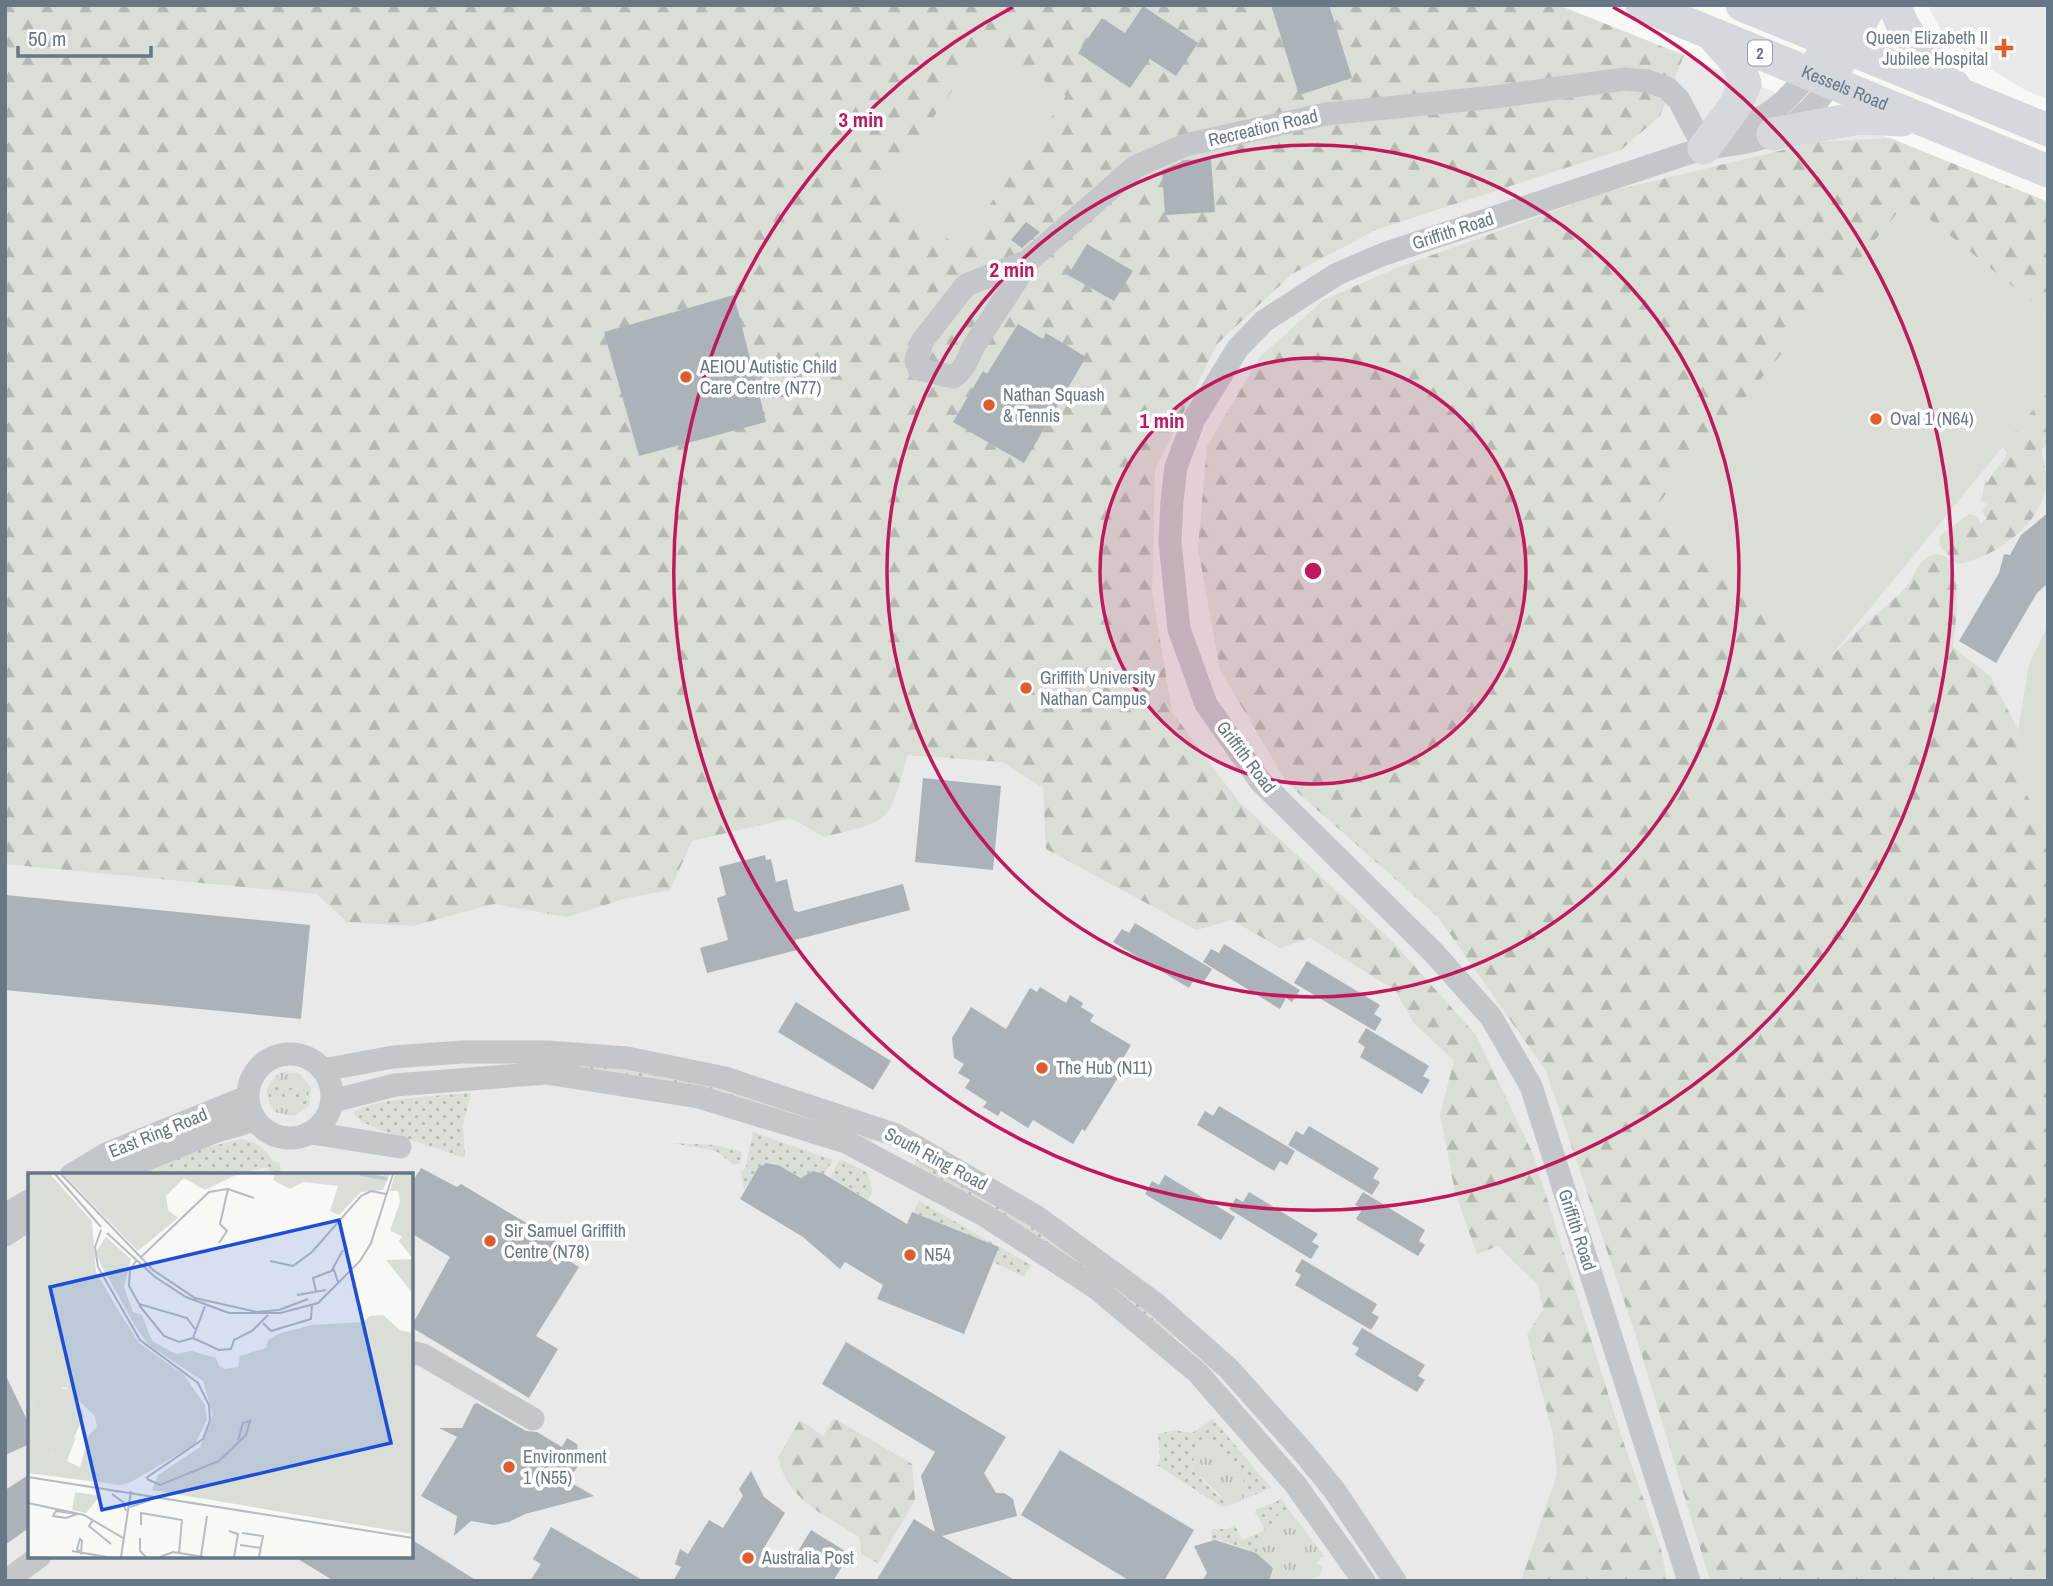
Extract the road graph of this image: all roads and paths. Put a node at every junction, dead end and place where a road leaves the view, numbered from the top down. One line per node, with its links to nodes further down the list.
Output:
1 (1642, 5): 8 (highway, Kessels Road / 2)
2 (1742, 5): 9 (highway, Kessels Road / 2)
3 (1798, 5): 4 (highway)
4 (1820, 5)
5 (1847, 5): 9 (main road)
6 (1873, 5): 9 (main road)
7 (1895, 5): 11 (highway)
8 (1710, 33): 10 (highway, Kessels Road / 2); 15 (highway)
9 (1839, 46): 10 (main road); 11 (highway, Kessels Road / 2)
10 (1821, 78): 12 (highway, Kessels Road / 2); 14 (street, Griffith Road); 15 (street, Griffith Road)
11 (1961, 94): 13 (highway, Kessels Road / 2)
12 (1925, 121): 14 (highway); 16 (highway, Kessels Road / 2)
13 (2048, 130)
14 (1773, 134): 15 (street, Griffith Road)
15 (1704, 148): 17 (street, Recreation Road); 35 (street, Griffith Road)
16 (2048, 171)
17 (1028, 261): 17 (street, Recreation Road)
18 (323, 1070): 19 (street); 20 (street); 34 (street, South Ring Road)
19 (247, 1097): 21 (street); 23 (street, East Ring Road)
20 (332, 1105): 22 (street); 22 (street); 33 (street, South Ring Road)
21 (255, 1121): 22 (street); 24 (street, East Ring Road)
22 (312, 1133)
23 (74, 1173)
24 (112, 1173)
25 (28, 1201): 26 (street)
26 (5, 1215)
27 (28, 1220): 28 (street)
28 (5, 1235)
29 (413, 1352): 30 (street)
30 (533, 1419)
31 (37, 1558): 32 (street)
32 (6, 1581)
33 (1364, 1581)
34 (1395, 1581)
35 (1689, 1581)

